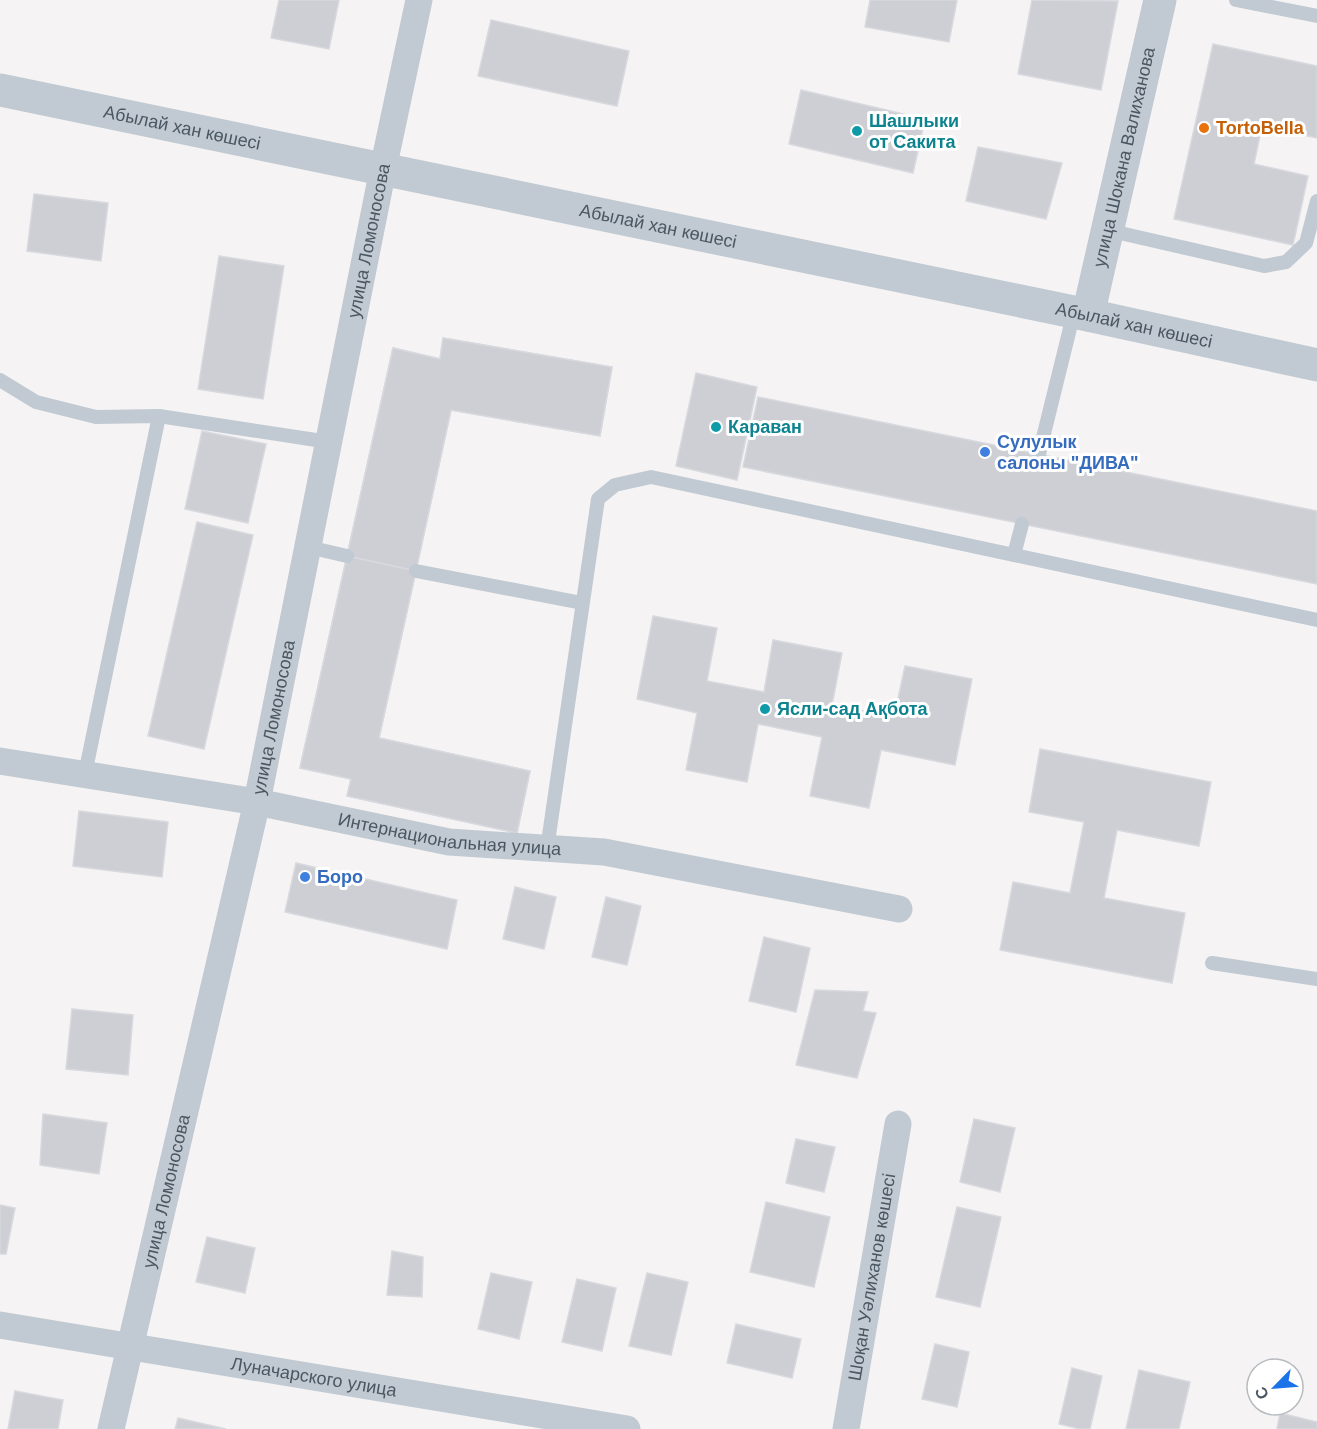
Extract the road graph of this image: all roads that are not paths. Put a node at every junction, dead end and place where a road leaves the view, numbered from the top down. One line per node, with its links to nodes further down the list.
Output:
1 (419, 0): 6 (street, улица Ломоносова)
2 (1160, 0): 8 (street, улица Шокана Валиханова)
3 (1236, 0): 4 (lane)
4 (1317, 16)
5 (0, 90): 6 (street, Абылай хан көшесі)
6 (383, 169): 9 (street, Абылай хан көшесі); 13 (street, улица Ломоносова)
7 (1317, 201): 8 (lane)
8 (1107, 230): 9 (street, улица Шокана Валиханова)
9 (1081, 314): 10 (street, Абылай хан көшесі); 14 (lane)
10 (1317, 365)
11 (0, 380): 12 (lane)
12 (159, 416): 13 (lane); 23 (lane)
13 (329, 442): 16 (street, улица Ломоносова)
14 (1039, 454)
15 (1022, 524): 17 (lane)
16 (308, 547): 18 (lane); 24 (street, улица Ломоносова)
17 (1014, 555): 20 (lane); 21 (lane)
18 (347, 556)
19 (416, 571): 20 (lane)
20 (582, 603): 25 (lane)
21 (1317, 620)
22 (0, 760): 23 (street, Интернациональная улица)
23 (85, 774): 24 (street, Интернациональная улица)
24 (257, 802): 25 (street, Интернациональная улица); 31 (street, улица Ломоносова)
25 (547, 849): 26 (street, Интернациональная улица)
26 (899, 909)
27 (1212, 963): 28 (lane)
28 (1317, 979)
29 (898, 1124): 34 (street, Шоқан Уәлиханов көшесі)
30 (0, 1325): 31 (street, Луначарского улица)
31 (131, 1345): 32 (street, улица Ломоносова); 33 (street, Луначарского улица)
32 (111, 1429)
33 (627, 1429)
34 (846, 1429)

